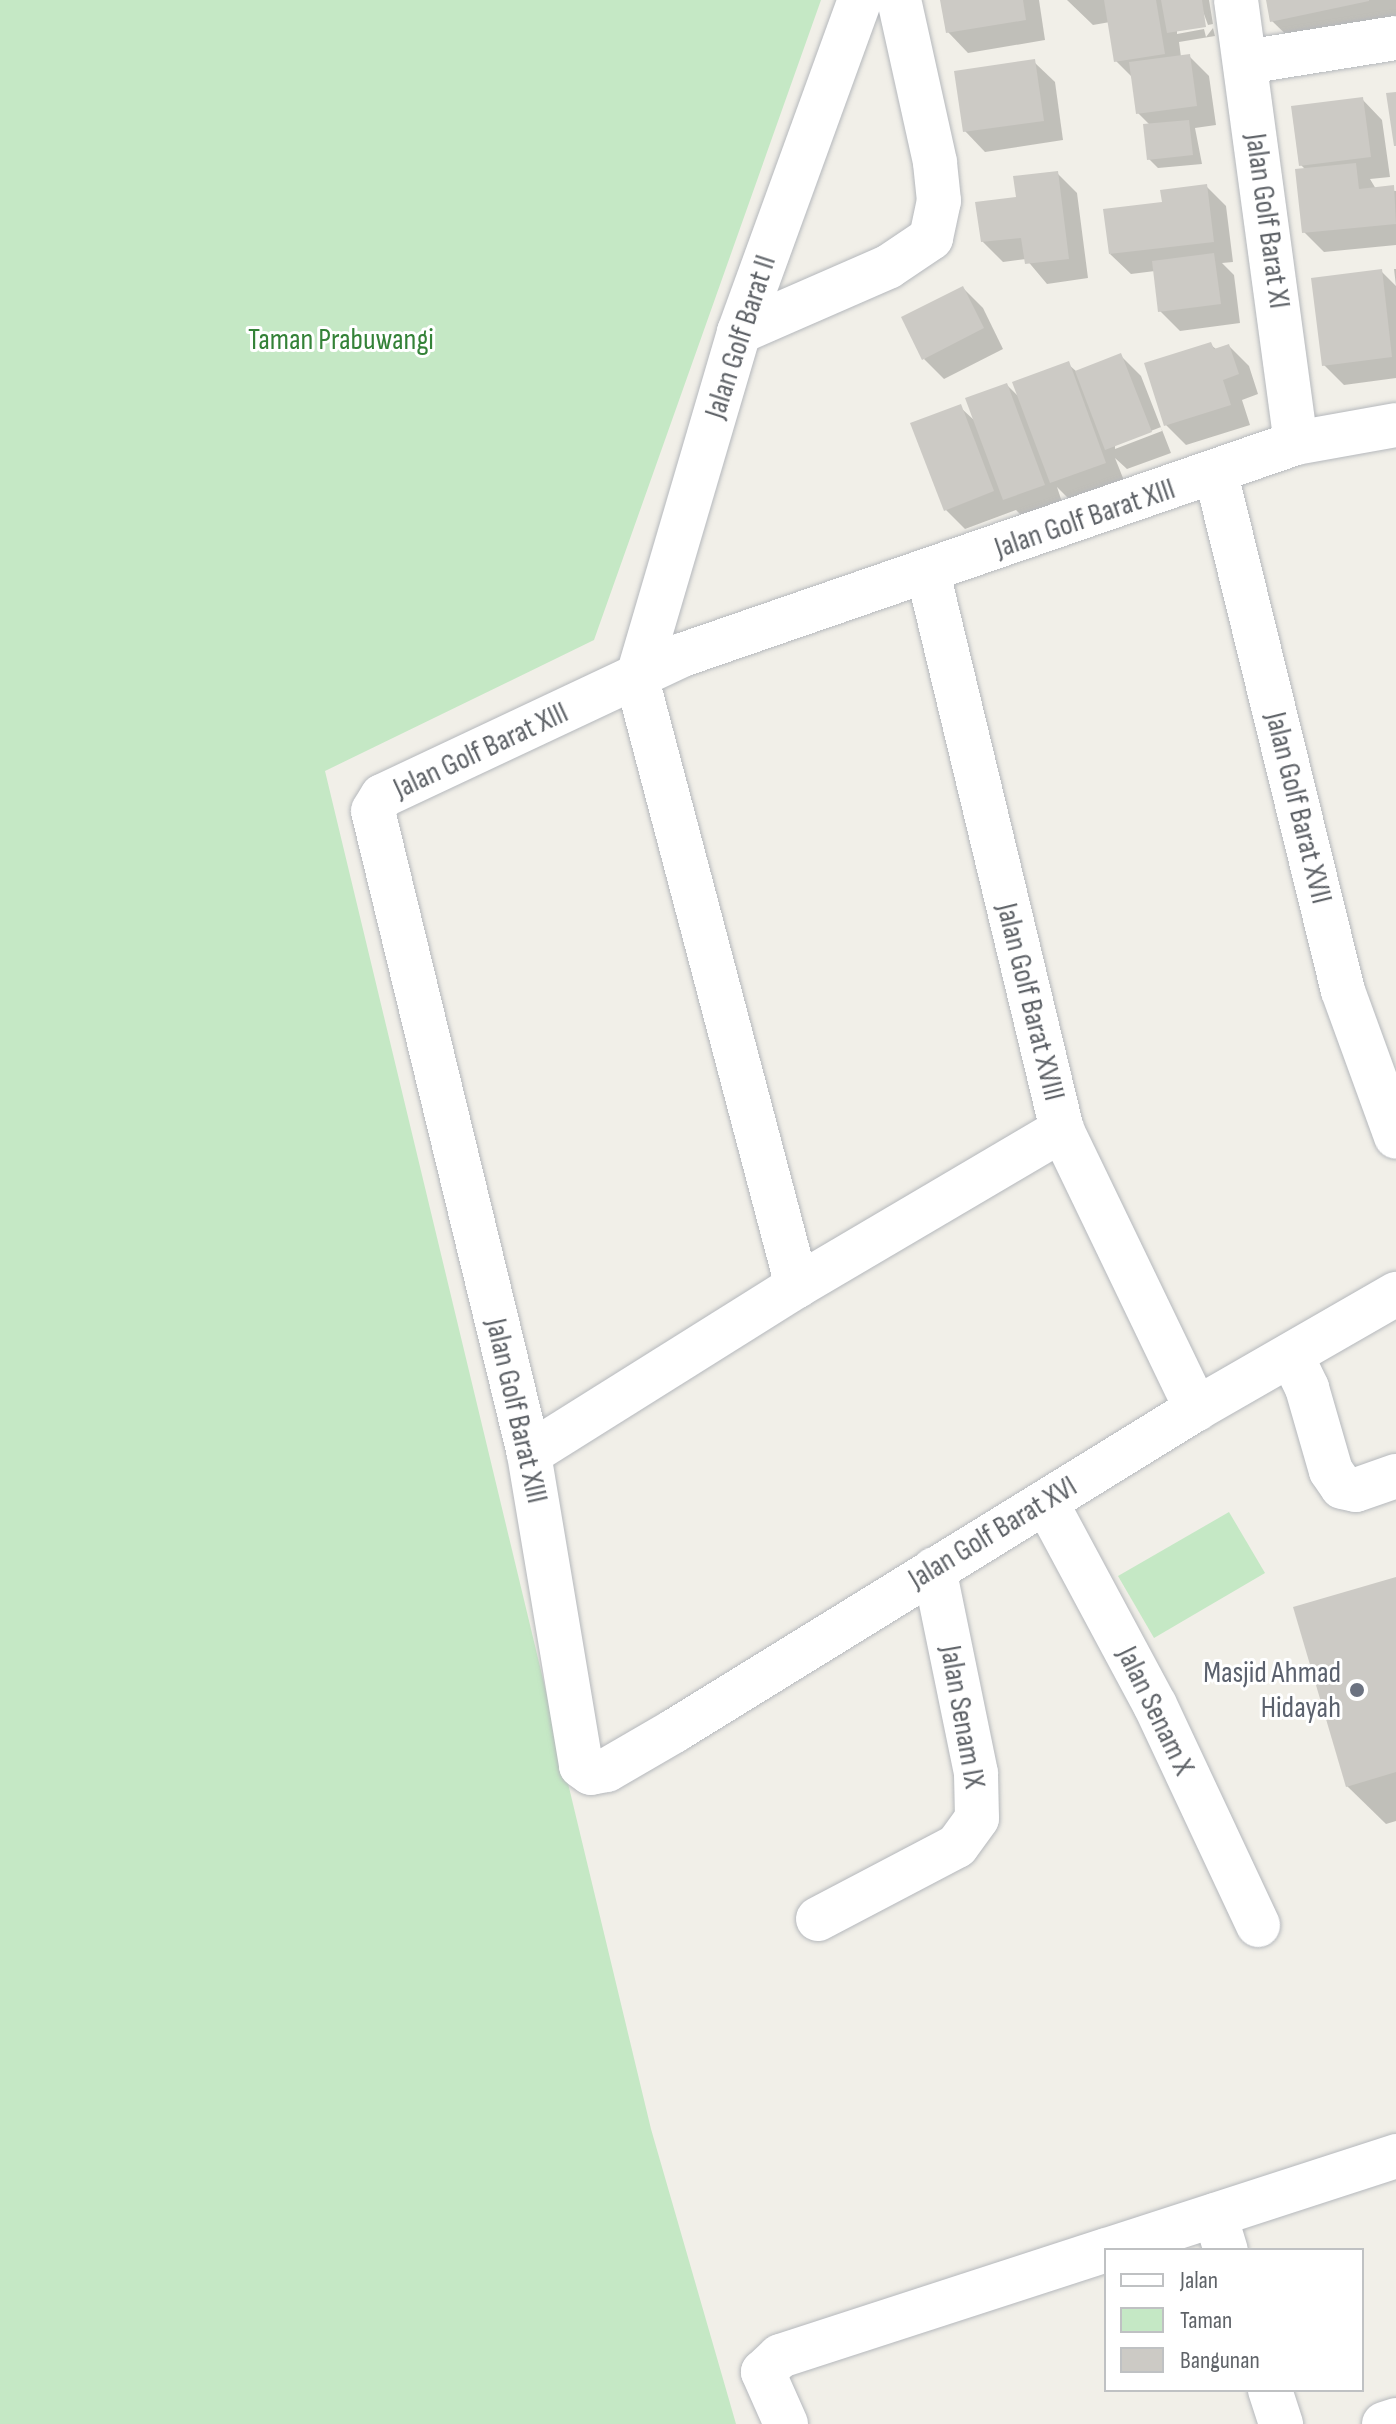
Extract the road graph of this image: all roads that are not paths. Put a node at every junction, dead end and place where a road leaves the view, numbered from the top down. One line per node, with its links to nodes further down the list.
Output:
1 (860, 0): 6 (street, Jalan Golf Barat II)
2 (899, 0): 6 (street)
3 (1236, 0): 5 (street, Jalan Golf Barat XI)
4 (1396, 38): 5 (street)
5 (1246, 62): 8 (street, Jalan Golf Barat XI)
6 (739, 332): 11 (street, Jalan Golf Barat II)
7 (1396, 425): 8 (street, Jalan Golf Barat XIII)
8 (1296, 443): 9 (street, Jalan Golf Barat XIII)
9 (1216, 474): 10 (street, Jalan Golf Barat XIII); 13 (street, Jalan Golf Barat XVII)
10 (928, 573): 11 (street, Jalan Golf Barat XIII); 12 (street, Jalan Golf Barat XVIII)
11 (637, 679): 14 (street); 18 (street, Jalan Golf Barat XIII)
12 (1062, 1130): 14 (street); 17 (street, Jalan Golf Barat XVIII)
13 (1396, 1137)
14 (797, 1286): 18 (street)
15 (1396, 1294): 16 (street, Jalan Golf Barat XVI)
16 (1291, 1355): 17 (street, Jalan Golf Barat XVI); 19 (street)
17 (1196, 1409): 20 (street, Jalan Golf Barat XVI)
18 (529, 1454): 22 (street, Jalan Golf Barat XIII)
19 (1396, 1476)
20 (1046, 1502): 21 (street, Jalan Golf Barat XVI); 24 (street, Jalan Senam X)
21 (934, 1569): 22 (street, Jalan Golf Barat XVI); 23 (street, Jalan Senam IX)
22 (591, 1773)
23 (818, 1919)
24 (1258, 1925)
25 (1396, 2156): 26 (street)
26 (1221, 2232): 27 (street)
27 (1119, 2248)
28 (1104, 2251): 31 (street)
29 (1271, 2392): 32 (street)
30 (1396, 2420): 33 (street)
31 (786, 2424)
32 (1281, 2424)
33 (1384, 2424)

